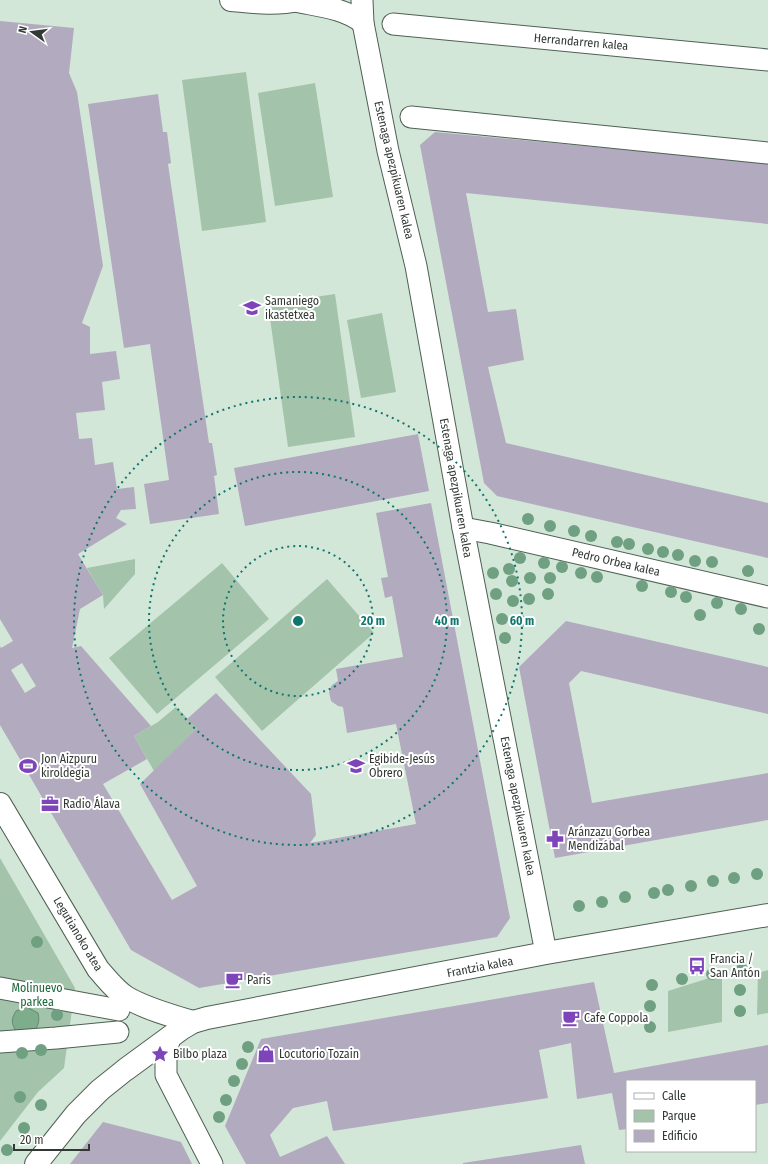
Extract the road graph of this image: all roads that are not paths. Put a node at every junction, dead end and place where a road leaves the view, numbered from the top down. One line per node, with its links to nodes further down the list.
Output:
1 (231, 0): 2 (main road)
2 (297, 0): 4 (street)
3 (362, 0): 4 (street, Estenaga apezpikuaren kalea)
4 (363, 23): 9 (street, Estenaga apezpikuaren kalea)
5 (393, 24): 6 (street, Herrandarren kalea)
6 (768, 60)
7 (411, 117): 8 (street)
8 (768, 153)
9 (463, 528): 10 (street, Pedro Orbea kalea); 13 (street, Estenaga apezpikuaren kalea)
10 (768, 597)
11 (0, 804): 16 (main road, Legutianoko atea)
12 (768, 915): 13 (main road, Frantzia kalea)
13 (546, 953): 16 (main road, Frantzia kalea)
14 (0, 988): 15 (street)
15 (119, 1010)
16 (193, 1022): 18 (main road)
17 (118, 1032): 19 (street)
18 (170, 1037): 20 (main road); 21 (street)
19 (0, 1042)
20 (36, 1164)
21 (212, 1164)

